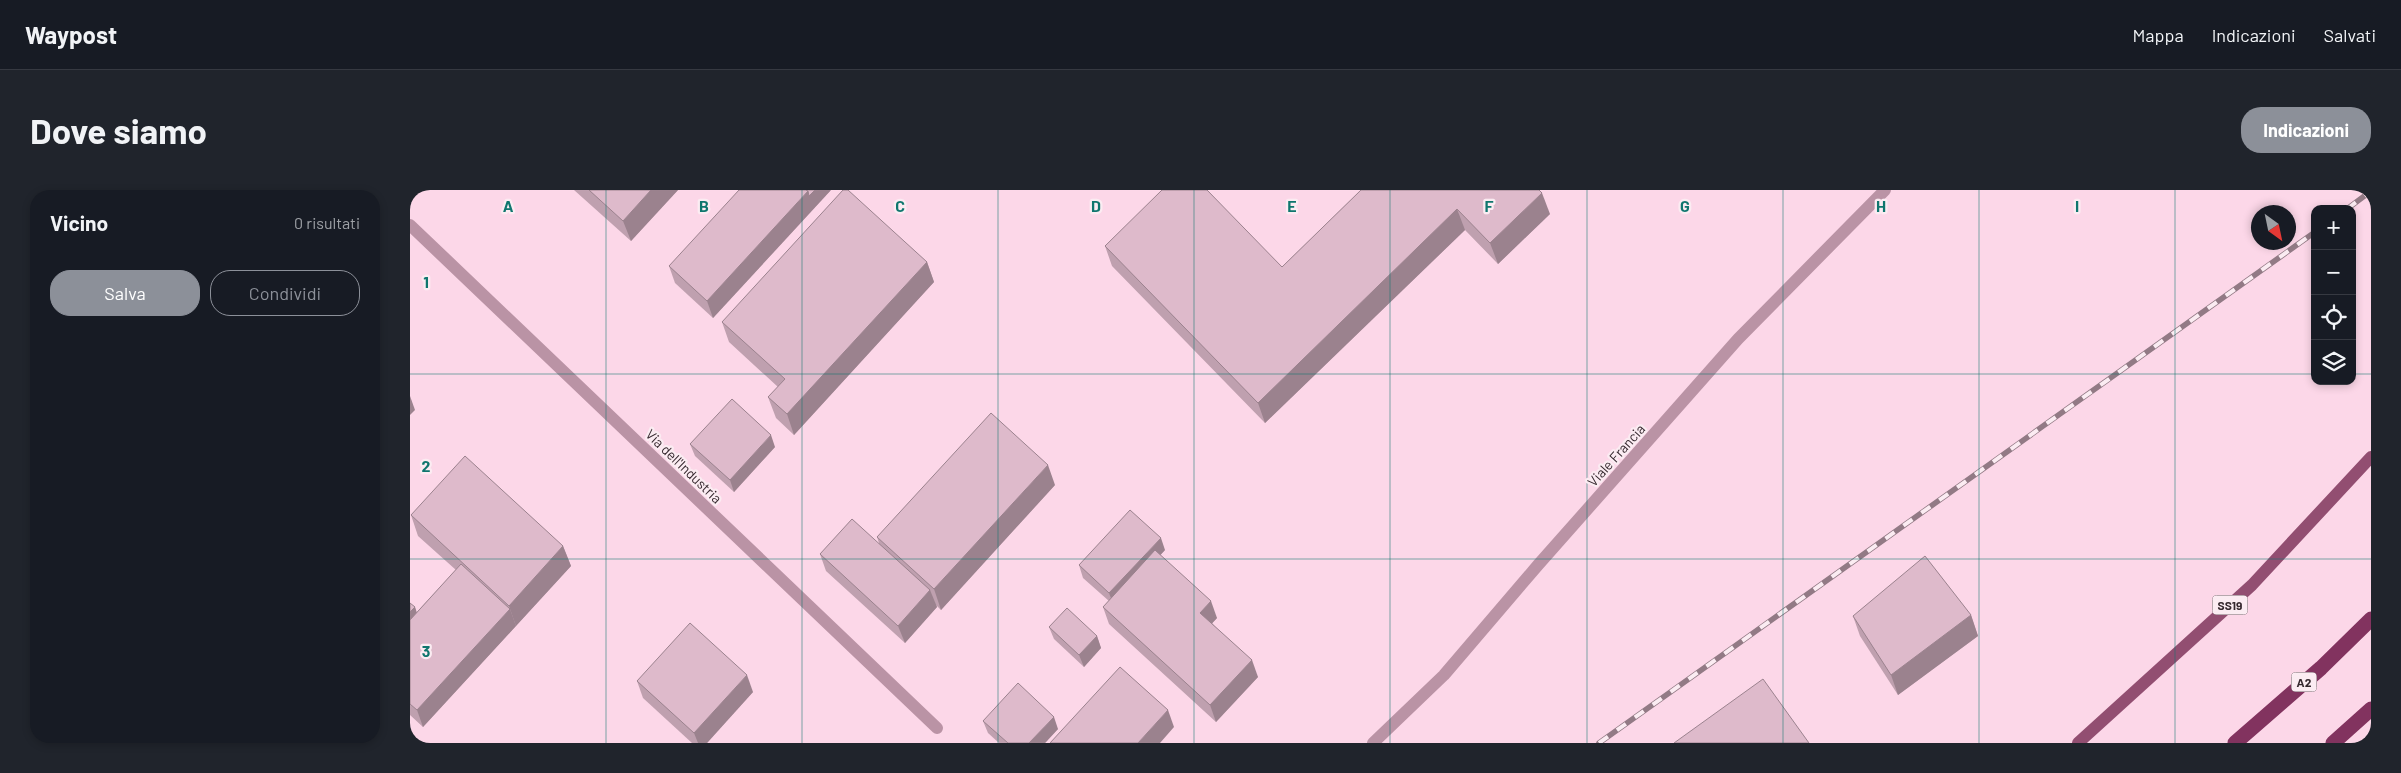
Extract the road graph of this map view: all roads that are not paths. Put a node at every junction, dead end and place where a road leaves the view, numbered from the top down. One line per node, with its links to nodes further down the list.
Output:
1 (1885, 190): 7 (street, Viale Francia)
2 (410, 225): 6 (street, Via dell'Industria)
3 (2371, 456): 8 (main road, SS19)
4 (2371, 619): 9 (highway, A2)
5 (2371, 709): 10 (highway)
6 (936, 728)
7 (1373, 743)
8 (2078, 743)
9 (2235, 743)
10 (2333, 743)

